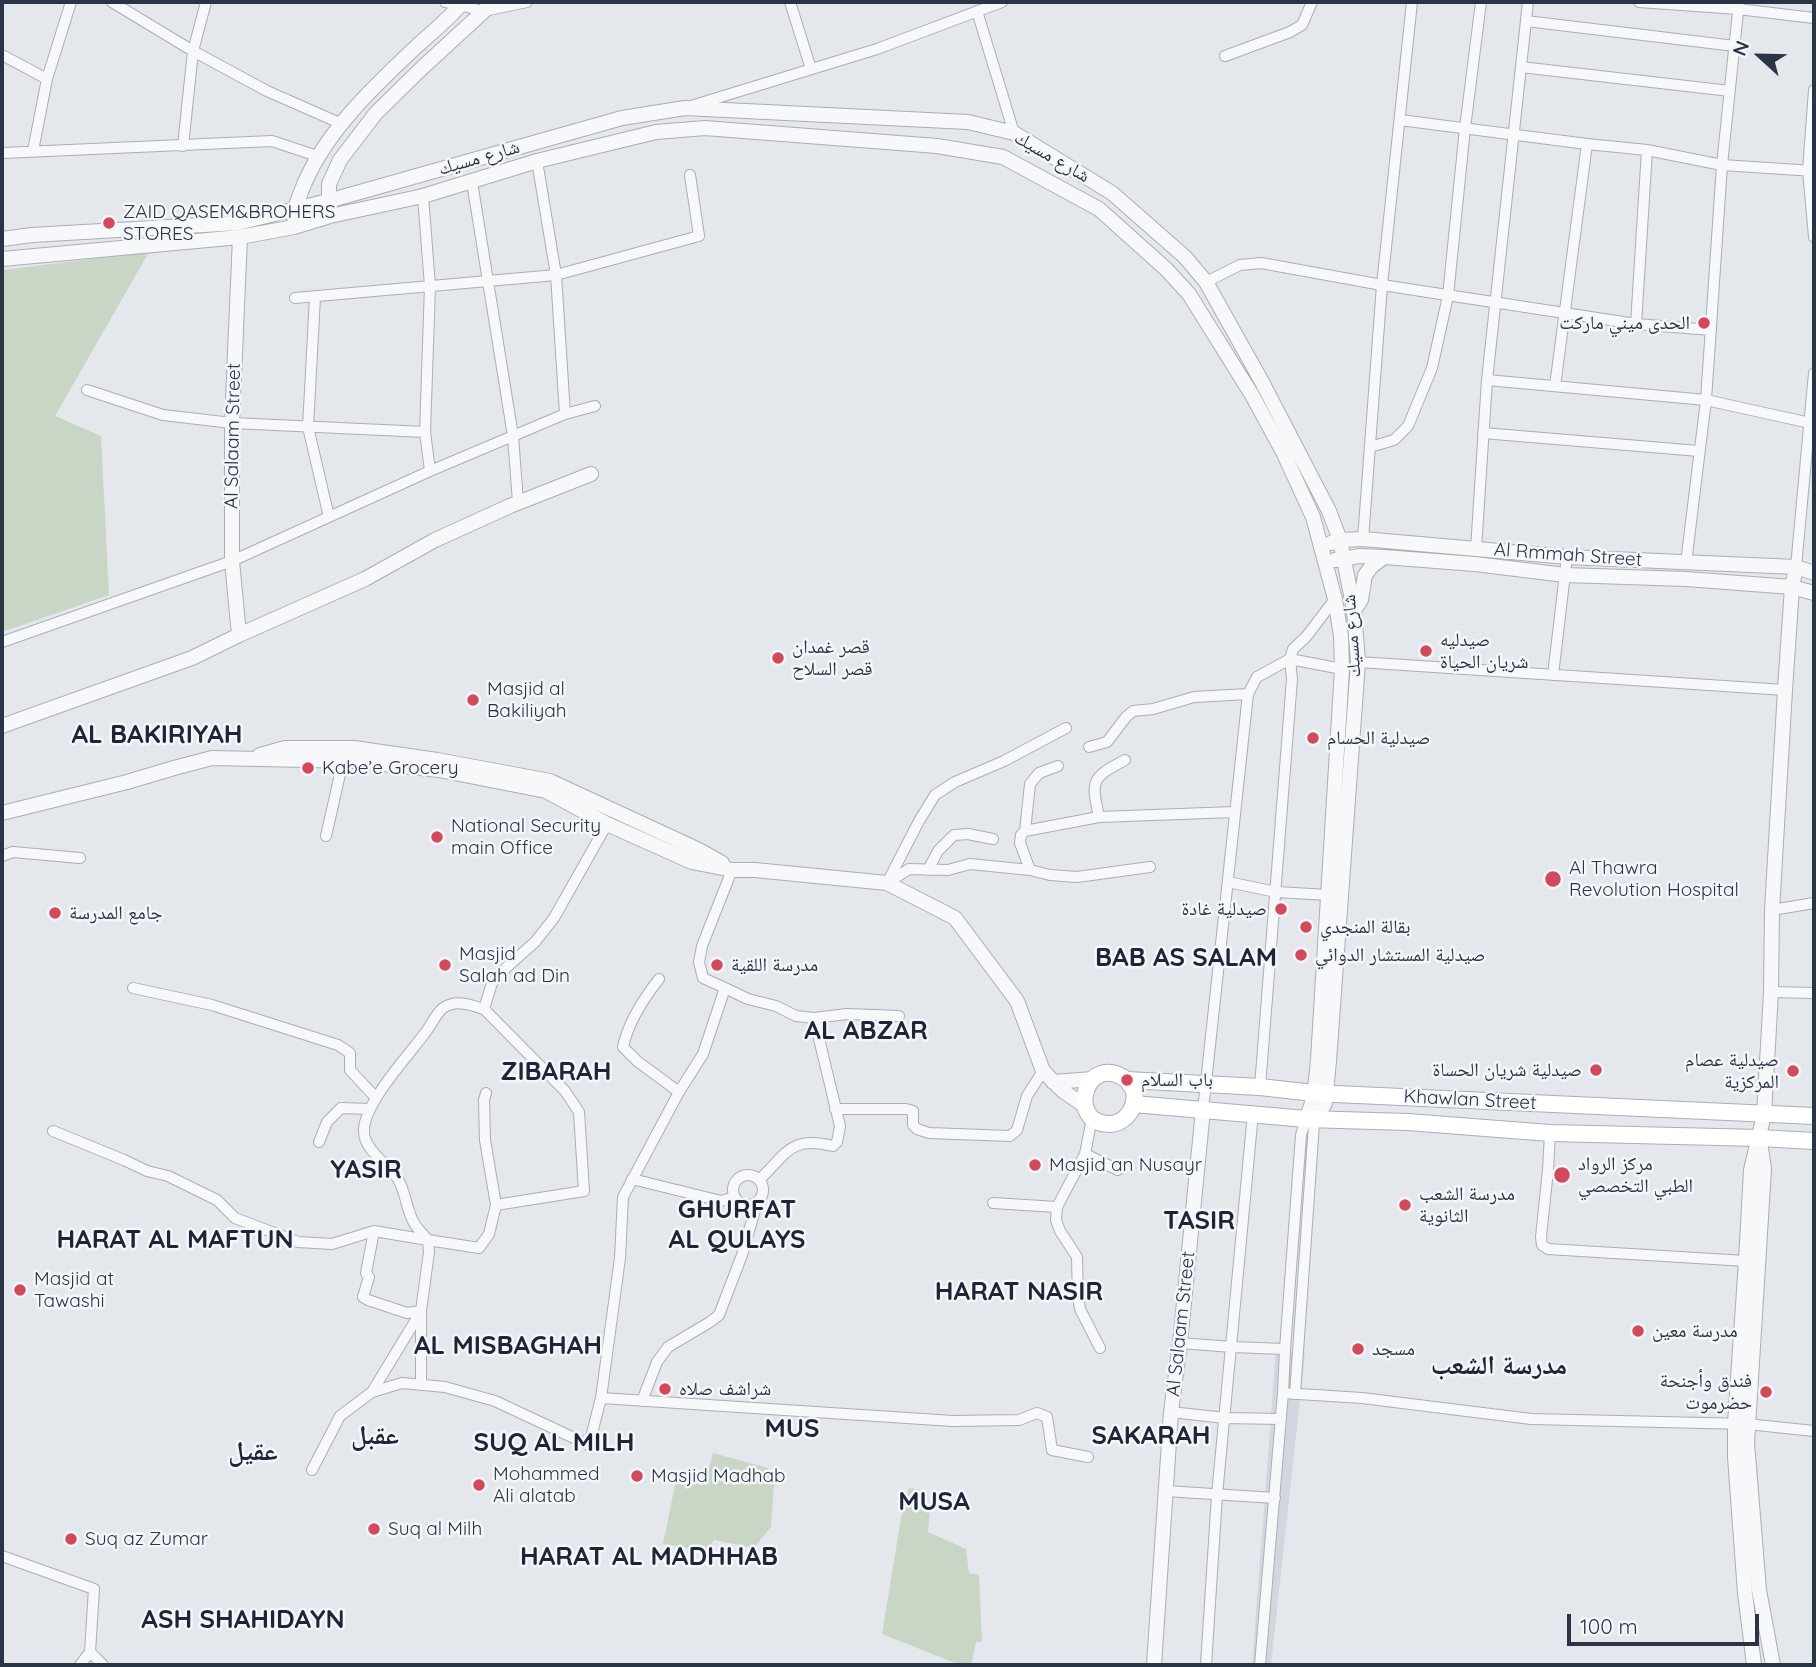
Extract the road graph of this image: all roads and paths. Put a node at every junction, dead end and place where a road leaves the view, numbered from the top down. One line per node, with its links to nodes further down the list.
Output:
1 (71, 2): 25 (street)
2 (112, 2): 20 (street)
3 (206, 2): 20 (street)
4 (445, 2): 13 (street)
5 (527, 2): 15 (street)
6 (790, 2): 24 (street)
7 (1002, 2): 16 (street)
8 (1312, 2): 22 (street)
9 (1412, 2): 29 (street)
10 (1481, 2): 31 (street)
11 (1528, 2): 18 (street)
12 (1639, 2): 14 (street)
13 (461, 4): 15 (street); 30 (street)
14 (1739, 5): 17 (street); 19 (street)
15 (487, 7): 46 (street)
16 (977, 11): 24 (street); 32 (street)
17 (1814, 18)
18 (1526, 21): 19 (street); 23 (street)
19 (1735, 46): 27 (street)
20 (193, 51): 30 (street); 35 (street)
21 (2, 55): 25 (street)
22 (1225, 56)
23 (1521, 67): 27 (street); 33 (street)
24 (811, 69): 28 (street)
25 (47, 79): 37 (street)
26 (1814, 90): 42 (street)
27 (1730, 91): 41 (street)
28 (685, 108): 32 (street, شارع مسيك); 46 (street, شارع مسيك)
29 (1399, 120): 31 (street); 57 (street)
30 (342, 124): 39 (street)
31 (1465, 128): 33 (street); 59 (street)
32 (1014, 133): 56 (street, شارع مسيك)
33 (1513, 134): 34 (street); 62 (street)
34 (1587, 144): 36 (street); 63 (street)
35 (183, 146): 37 (street); 39 (street)
36 (1647, 150): 41 (street); 64 (street)
37 (33, 151): 38 (street)
38 (2, 153)
39 (317, 156): 47 (street)
40 (537, 161): 44 (street, شارع مسيك); 54 (street); 87 (street, شارع مسيك)
41 (1722, 165): 42 (street); 65 (street)
42 (1811, 171): 51 (street)
43 (690, 175): 54 (street)
44 (472, 182): 45 (street, شارع مسيك); 55 (street)
45 (423, 196): 48 (street, شارع مسيك); 58 (street)
46 (328, 201): 47 (street, شارع مسيك); 48 (street)
47 (294, 210): 49 (street); 52 (street, شارع مسيك)
48 (330, 216): 49 (street, شارع مسيك)
49 (294, 227): 50 (street, شارع مسيك)
50 (240, 237): 53 (street, شارع مسيك); 73 (street, Al Salaam Street)
51 (1814, 237)
52 (2, 239)
53 (2, 259)
54 (556, 275): 55 (street); 72 (street)
55 (489, 281): 58 (street); 78 (street)
56 (1206, 282): 57 (street); 86 (street, شارع مسيك)
57 (1382, 285): 59 (street); 79 (street)
58 (430, 286): 60 (street); 76 (street)
59 (1448, 296): 62 (street); 79 (street)
60 (315, 297): 61 (street); 75 (street)
61 (295, 298)
62 (1496, 303): 63 (street); 67 (street)
63 (1565, 314): 64 (street); 68 (street)
64 (1636, 324): 65 (street)
65 (1711, 330): 70 (street)
66 (1814, 373): 74 (street)
67 (1487, 380): 68 (street); 77 (street)
68 (1555, 386): 70 (street)
69 (88, 390): 73 (street)
70 (1706, 400): 74 (street); 80 (street)
71 (594, 406): 72 (street)
72 (565, 414): 78 (street)
73 (232, 423): 75 (street); 92 (street, Al Salaam Street)
74 (1810, 423): 95 (street)
75 (308, 426): 76 (street); 84 (street)
76 (425, 432): 81 (street)
77 (1483, 433): 80 (street); 88 (street)
78 (513, 436): 81 (street); 83 (street)
79 (1370, 447): 85 (street)
80 (1699, 451): 94 (street)
81 (430, 471): 84 (street)
82 (592, 474): 83 (street)
83 (518, 502): 102 (street)
84 (329, 517): 92 (street)
85 (1363, 539): 86 (street, Al Rmmah Street); 88 (street, Al Rmmah Street)
86 (1340, 540): 87 (street, Al Rmmah Street); 91 (street, شارع مسيك)
87 (1322, 546): 93 (street, شارع مسيك)
88 (1475, 549): 90 (street, Al Rmmah Street)
89 (1384, 557): 91 (street, Al Rmmah Street); 97 (street, Al Rmmah Street); 101 (street)
90 (1567, 557): 94 (street, Al Rmmah Street); 97 (street)
91 (1342, 558): 93 (street, Al Rmmah Street); 101 (street, شارع مسيك)
92 (232, 561): 102 (street, Al Salaam Street); 103 (street)
93 (1326, 563): 100 (street, شارع مسيك)
94 (1686, 563): 95 (street, Al Rmmah Street)
95 (1796, 567): 96 (street, Al Rmmah Street); 98 (street)
96 (1814, 573)
97 (1565, 575): 98 (street, Al Rmmah Street); 107 (street)
98 (1792, 587): 99 (street, Al Rmmah Street); 108 (street)
99 (1814, 593)
100 (1335, 599): 104 (street); 106 (street, شارع مسيك)
101 (1354, 610): 105 (street, شارع مسيك)
102 (239, 635): 110 (street)
103 (2, 642)
104 (1290, 659): 106 (street); 109 (street); 132 (street)
105 (1358, 662): 107 (street); 153 (street, شارع مسيك)
106 (1342, 669): 133 (street, شارع مسيك)
107 (1553, 675): 108 (street)
108 (1785, 690): 135 (street)
109 (1248, 694): 112 (street); 117 (street)
110 (2, 726)
111 (1066, 728): 131 (street)
112 (1089, 747)
113 (244, 759): 115 (street); 118 (street); 127 (street)
114 (1125, 760): 119 (street)
115 (343, 761): 120 (street); 122 (street)
116 (1058, 766): 121 (street)
117 (1234, 812): 119 (street); 130 (street)
118 (2, 813)
119 (1099, 817): 121 (street)
120 (607, 824): 127 (street); 141 (street)
121 (1025, 831): 129 (street)
122 (326, 836)
123 (993, 839): 128 (street)
124 (2, 856): 125 (street)
125 (80, 858)
126 (1150, 867): 129 (street)
127 (732, 870): 131 (street); 138 (street)
128 (929, 870): 129 (street); 131 (street)
129 (1030, 870)
130 (1228, 882): 132 (street); 149 (street)
131 (887, 883): 144 (street)
132 (1276, 892): 133 (street); 150 (street)
133 (1329, 895): 153 (street, شارع مسيك)
134 (1814, 903): 135 (street)
135 (1772, 909): 139 (street)
136 (659, 979): 151 (street)
137 (133, 988): 155 (street)
138 (725, 988): 143 (street); 151 (street)
139 (1771, 992): 140 (street); 163 (street)
140 (1814, 993)
141 (484, 1009): 155 (street); 179 (street)
142 (899, 1016): 143 (street)
143 (814, 1018): 159 (street)
144 (1043, 1071): 148 (street); 159 (street)
145 (1093, 1079): 146 (main road); 148 (street); 161 (main road)
146 (1127, 1080): 147 (main road, Khawlan Street); 156 (main road)
147 (1161, 1081): 149 (main road, Khawlan Street); 157 (main road)
148 (1053, 1082): 161 (street)
149 (1205, 1084): 150 (main road, Khawlan Street); 160 (street)
150 (1260, 1087): 153 (main road, Khawlan Street)
151 (679, 1092): 174 (street)
152 (486, 1093): 179 (street)
153 (1320, 1093): 154 (main road, Khawlan Street); 165 (street, شارع مسيك)
154 (1408, 1097): 163 (main road, Khawlan Street); 166 (main road)
155 (376, 1098): 158 (street)
156 (1134, 1104): 157 (main road, Khawlan Street); 161 (main road)
157 (1159, 1105): 160 (main road, Khawlan Street)
158 (369, 1109): 171 (street); 182 (street)
159 (835, 1109): 175 (street)
160 (1203, 1110): 162 (main road, Khawlan Street); 185 (street, Al Salaam Street)
161 (1089, 1112): 172 (street)
162 (1253, 1113): 165 (main road, Khawlan Street); 186 (street)
163 (1764, 1115): 164 (main road, Khawlan Street); 169 (street)
164 (1814, 1116)
165 (1311, 1119): 166 (main road, Khawlan Street); 188 (street); 191 (street)
166 (1408, 1122): 168 (main road, Khawlan Street)
167 (53, 1131): 181 (street)
168 (1550, 1133): 169 (main road, Khawlan Street); 183 (street)
169 (1760, 1138): 170 (main road, Khawlan Street); 183 (street); 197 (street)
170 (1814, 1141)
171 (319, 1142)
172 (1085, 1154): 173 (street); 180 (street)
173 (1118, 1170)
174 (632, 1179): 176 (street); 192 (street)
175 (759, 1180): 176 (street); 177 (street)
176 (735, 1196): 177 (street)
177 (757, 1203): 193 (street)
178 (993, 1203): 180 (street)
179 (496, 1205): 182 (street)
180 (1057, 1207): 187 (street)
181 (374, 1231): 182 (street); 184 (street)
182 (428, 1240): 184 (street)
183 (1746, 1261): 197 (street)
184 (421, 1311): 189 (street); 190 (street)
185 (1180, 1343): 186 (street); 194 (street, Al Salaam Street)
186 (1232, 1347): 188 (street); 195 (street)
187 (1100, 1348)
188 (1285, 1349): 191 (street)
189 (421, 1385): 190 (street); 192 (street)
190 (372, 1392): 200 (street)
191 (1289, 1393): 196 (street); 197 (street)
192 (601, 1398): 193 (street)
193 (642, 1401): 199 (street)
194 (1171, 1412): 195 (street); 201 (street, Al Salaam Street)
195 (1225, 1418): 196 (street); 202 (street)
196 (1281, 1419): 203 (street)
197 (1741, 1423): 198 (street); 205 (street)
198 (1814, 1431)
199 (1088, 1457)
200 (312, 1470)
201 (1166, 1491): 202 (street); 209 (street, Al Salaam Street)
202 (1217, 1496): 203 (street); 210 (street)
203 (1275, 1498): 211 (street)
204 (2, 1556): 206 (street)
205 (1752, 1591): 212 (street); 213 (street)
206 (90, 1652): 207 (street); 208 (street)
207 (80, 1665)
208 (103, 1665)
209 (1154, 1665)
210 (1206, 1665)
211 (1260, 1665)
212 (1754, 1665)
213 (1773, 1665)

